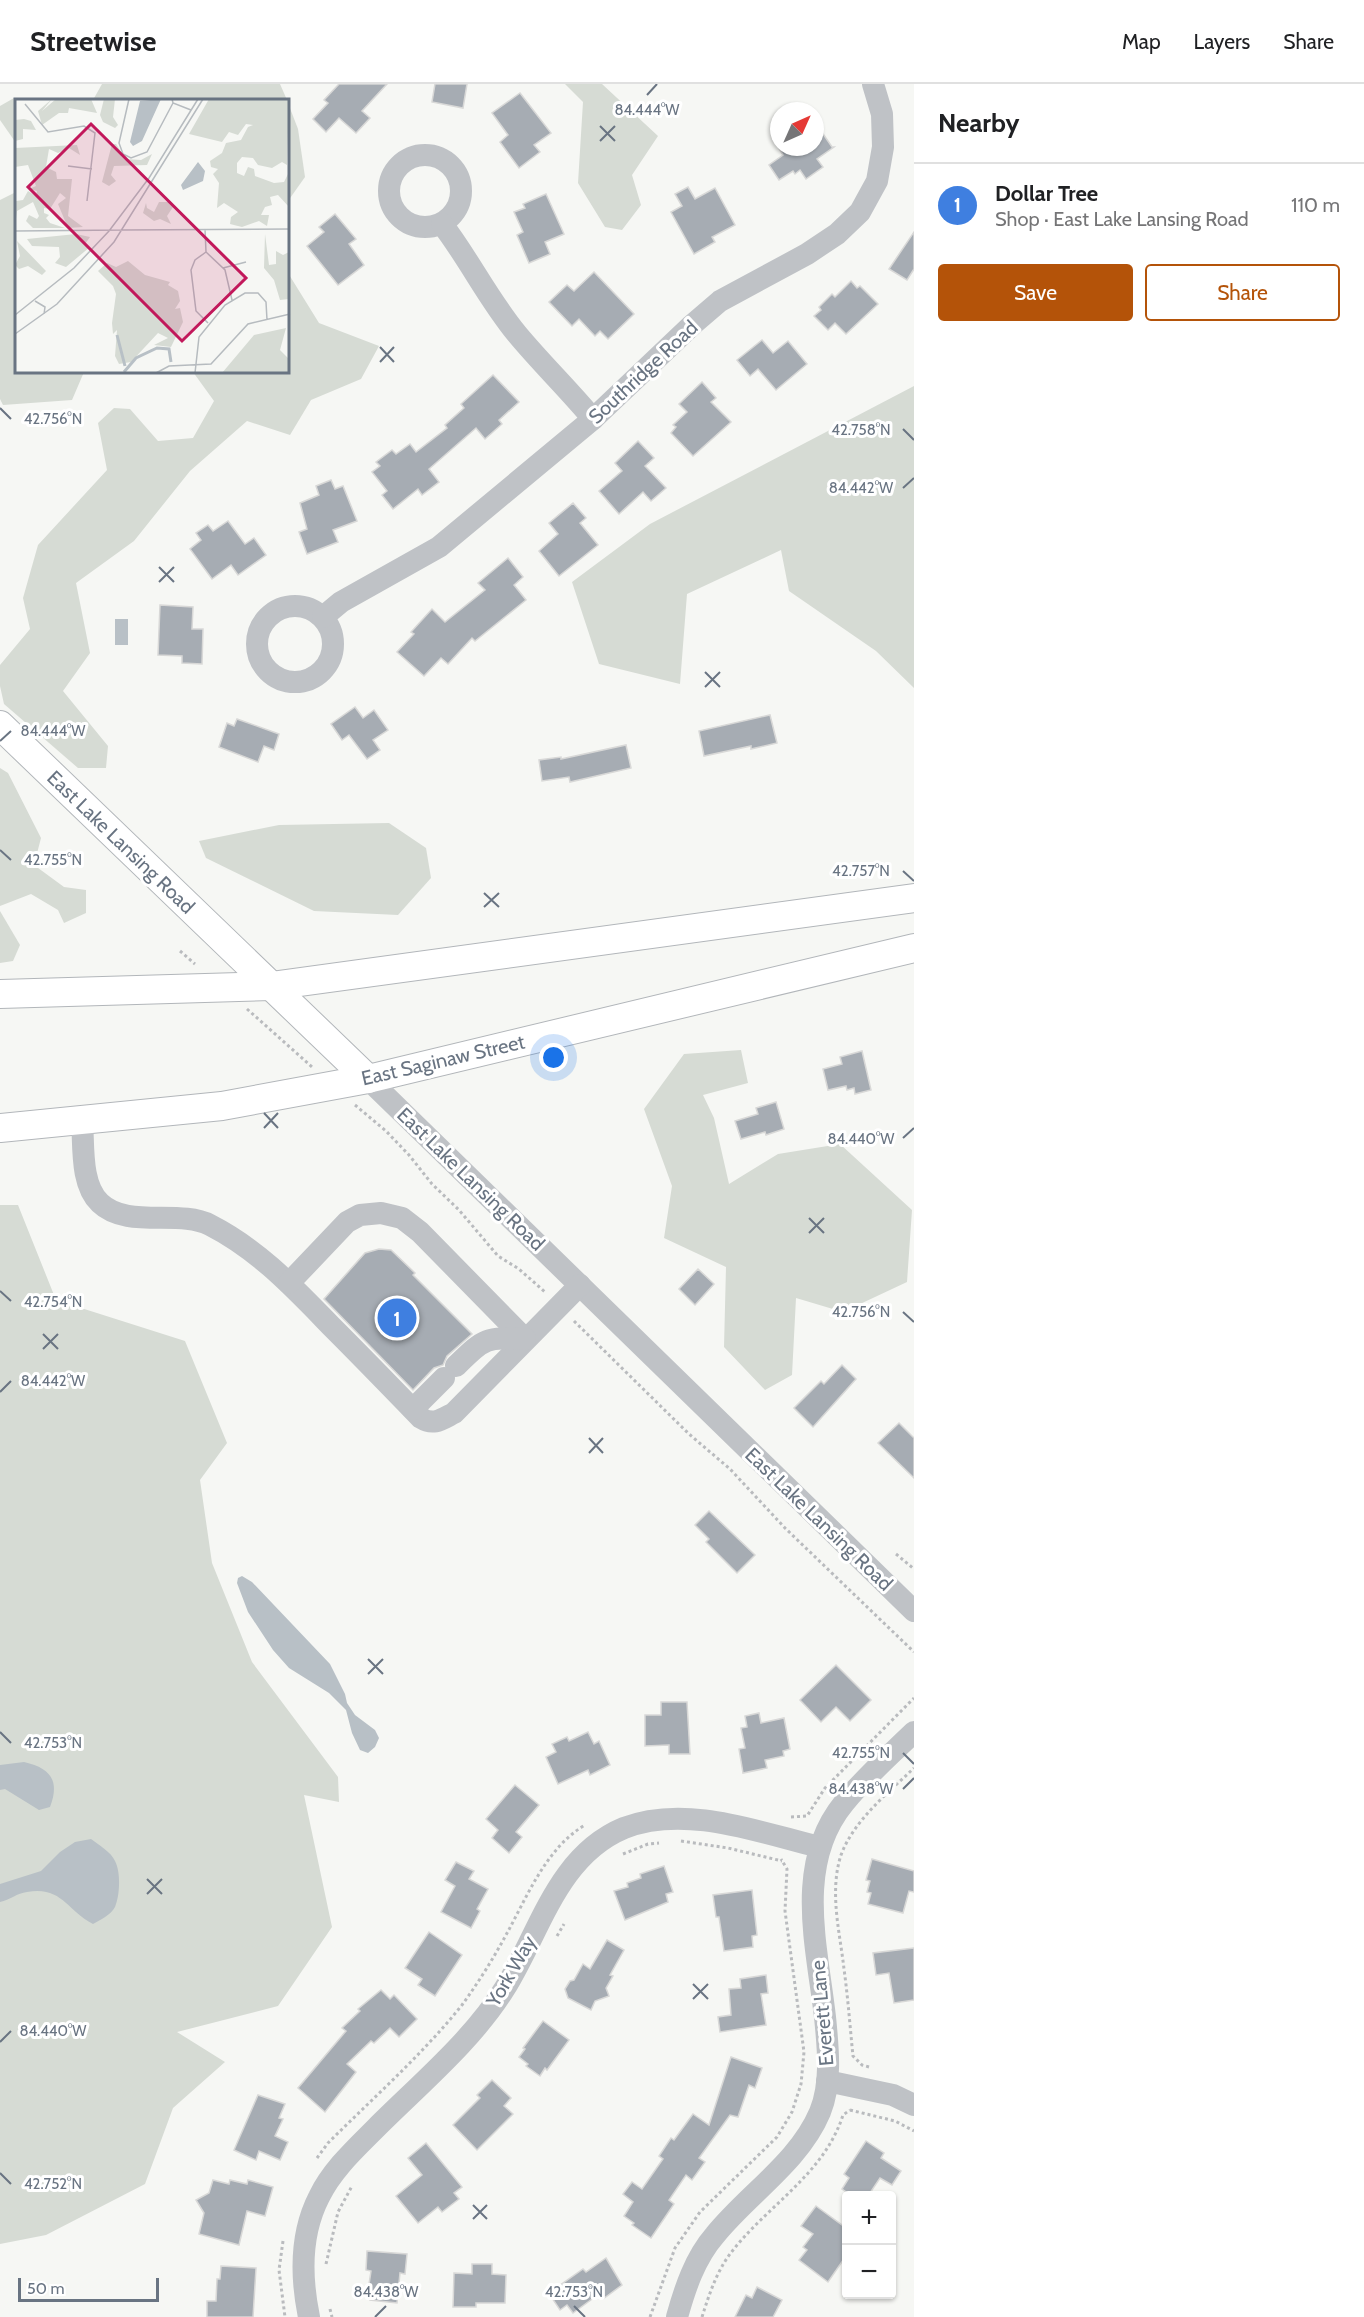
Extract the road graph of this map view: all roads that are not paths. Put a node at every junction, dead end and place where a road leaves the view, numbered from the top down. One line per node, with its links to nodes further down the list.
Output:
1 (873, 84): 3 (street, Southridge Road)
2 (442, 224): 3 (street)
3 (593, 419): 4 (street, Southridge Road)
4 (323, 617)
5 (0, 725): 8 (main road, East Lake Lansing Road)
6 (914, 898): 8 (main road)
7 (914, 948): 10 (main road, East Saginaw Street)
8 (272, 986): 9 (main road); 10 (main road, East Lake Lansing Road)
9 (0, 994)
10 (368, 1079): 11 (main road, East Saginaw Street); 14 (street, East Lake Lansing Road)
11 (82, 1120): 12 (main road, East Saginaw Street); 13 (street)
12 (0, 1128)
13 (289, 1283): 15 (street); 16 (street)
14 (580, 1285): 15 (street); 17 (street, East Lake Lansing Road)
15 (525, 1339): 16 (street); 16 (street)
16 (413, 1409)
17 (914, 1611)
18 (914, 1732): 19 (street, Everett Lane)
19 (819, 1847): 20 (street, Everett Lane); 22 (street, York Way)
20 (827, 2081): 21 (street); 23 (street, Everett Lane)
21 (914, 2105)
22 (309, 2317)
23 (677, 2317)

